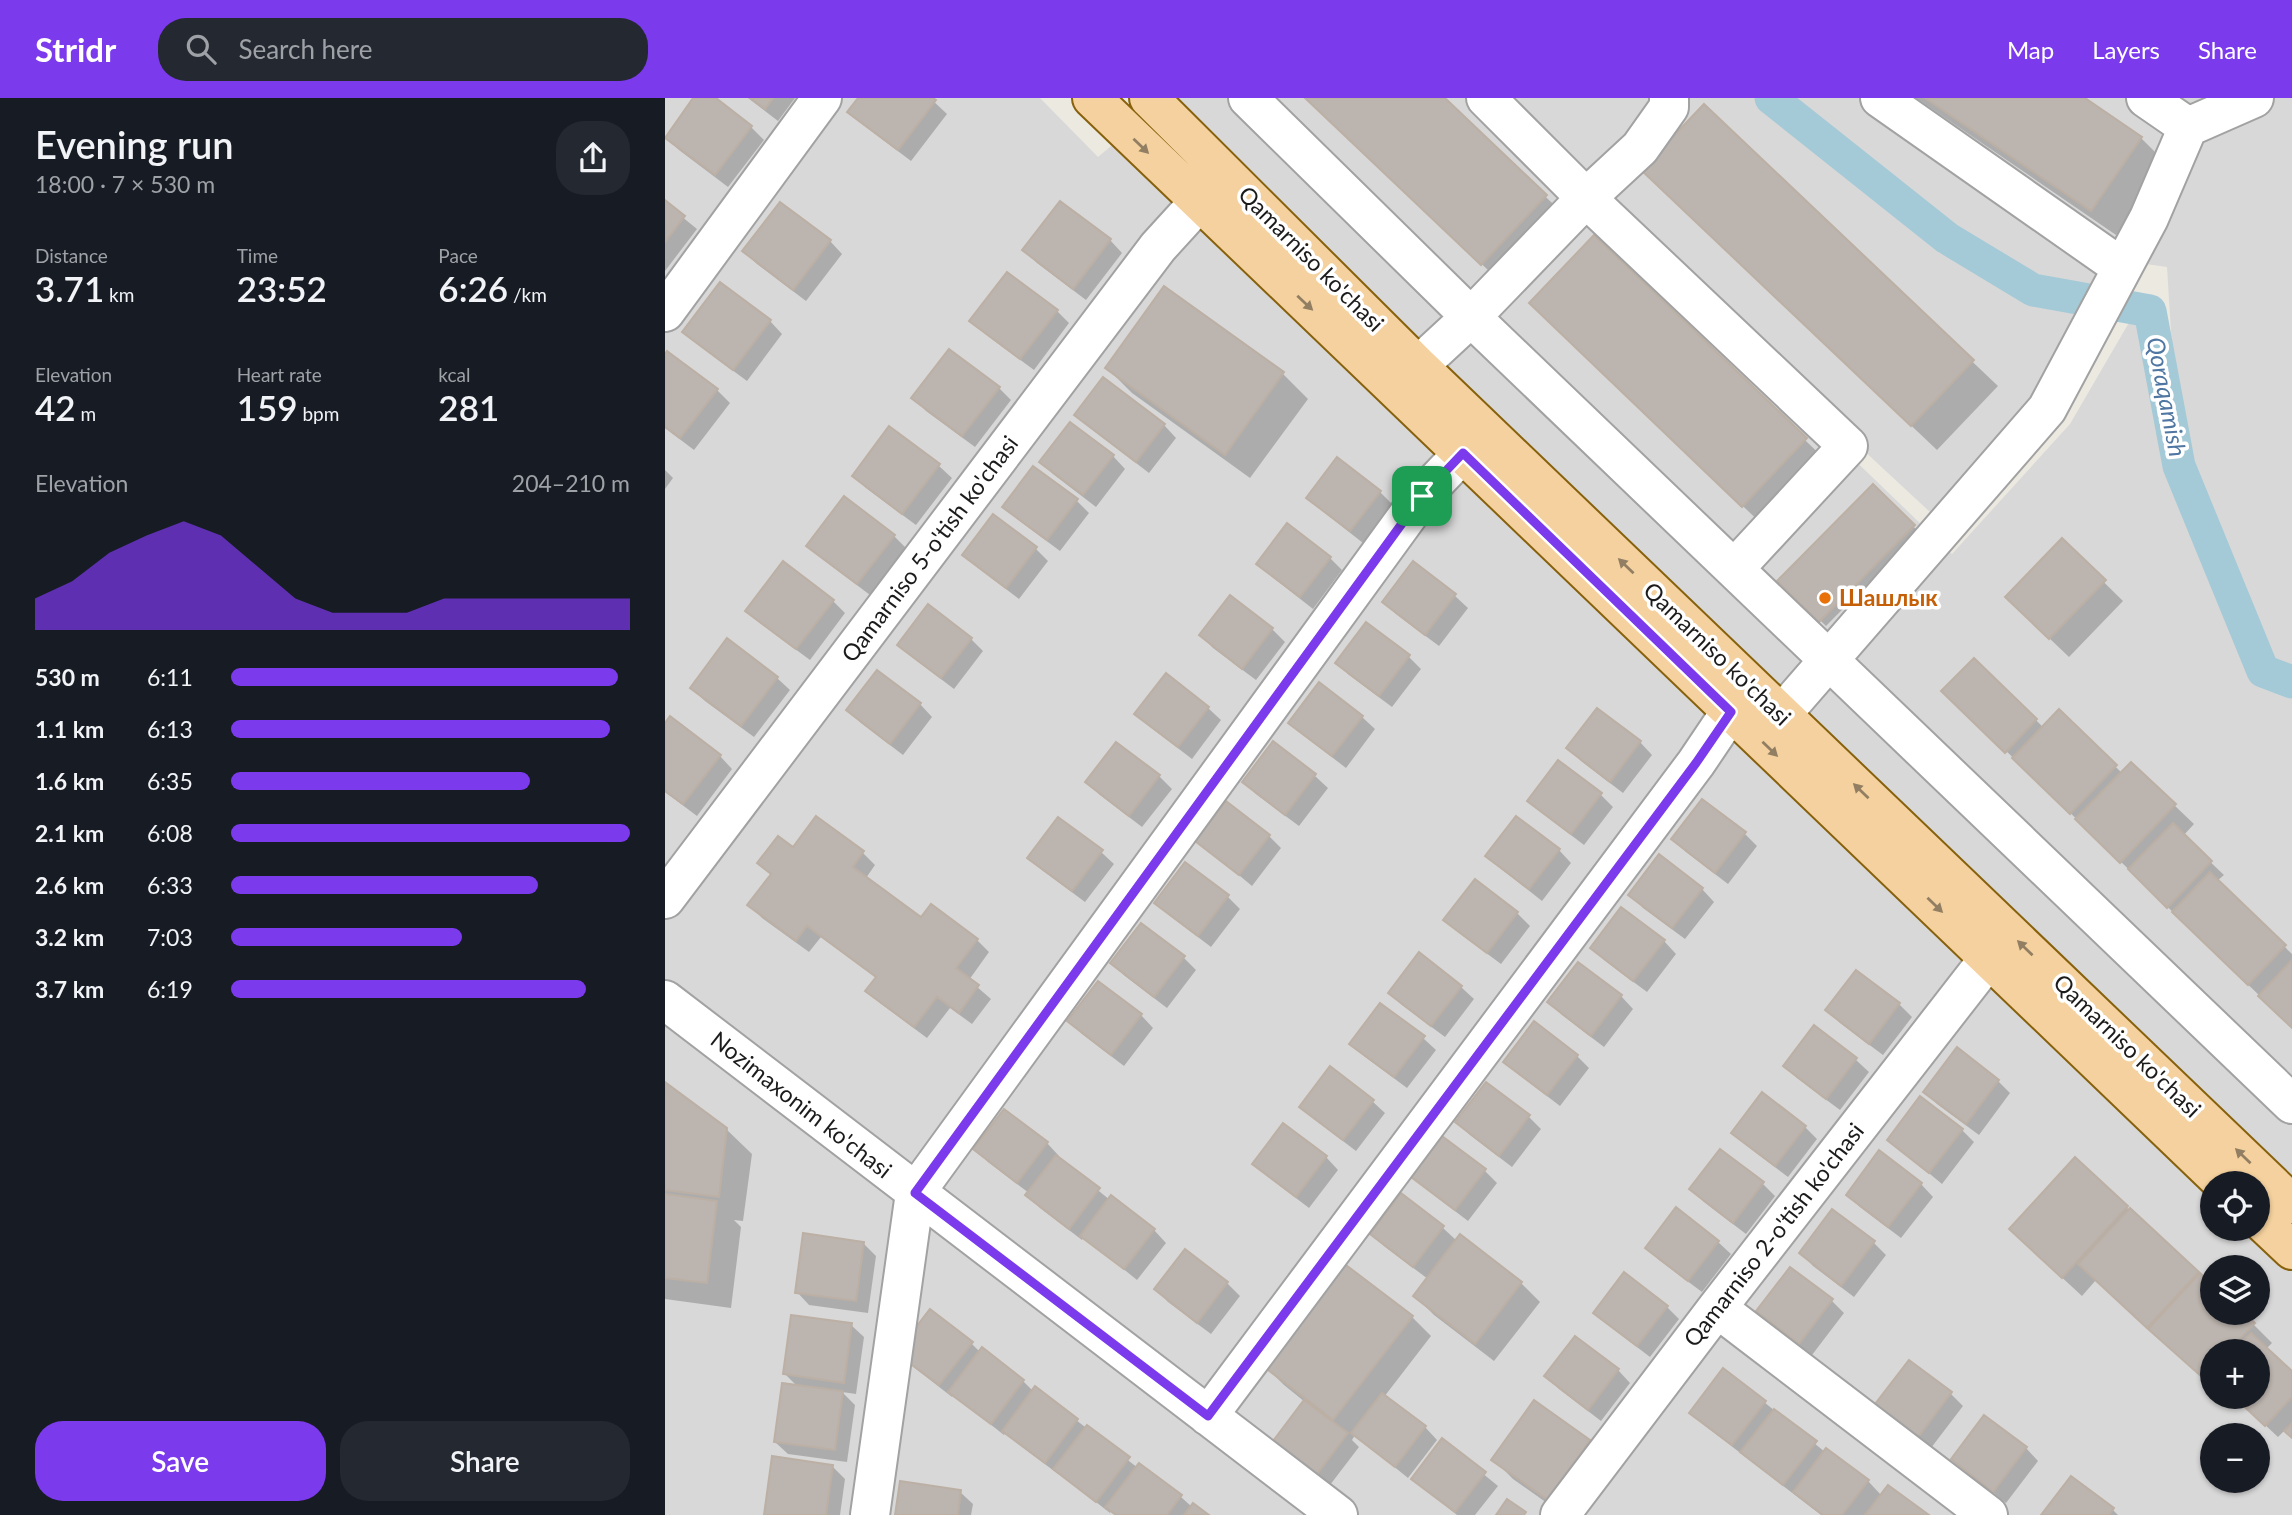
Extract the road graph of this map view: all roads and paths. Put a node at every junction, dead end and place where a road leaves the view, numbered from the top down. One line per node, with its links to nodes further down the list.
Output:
1 (822, 98): 14 (street)
2 (1092, 98): 12 (main road, Qamarniso ko'chasi, one-way to 12)
3 (1149, 98): 16 (main road, Qamarniso ko'chasi)
4 (1248, 98): 15 (street)
5 (1486, 98): 11 (street)
6 (1669, 98): 11 (street)
7 (1880, 98): 13 (street)
8 (2146, 98): 10 (street)
9 (2254, 98): 10 (street)
10 (2188, 127): 13 (street)
11 (1586, 198): 15 (street); 18 (street)
12 (1199, 202): 17 (main road, Qamarniso ko'chasi, one-way to 17); 22 (street, Qamarniso 5-o'tish ko'chasi)
13 (2121, 267): 19 (street)
14 (665, 312)
15 (1471, 317): 16 (street); 18 (street)
16 (1418, 366): 21 (main road, Qamarniso ko'chasi, one-way to 16)
17 (1463, 453): 20 (main road, Qamarniso ko'chasi); 27 (street)
18 (1734, 569): 19 (street)
19 (1828, 659): 21 (street); 25 (street)
20 (1731, 712): 23 (main road, Qamarniso ko'chasi, one-way to 23); 32 (street)
21 (1781, 715): 28 (main road, Qamarniso ko'chasi, one-way to 21)
22 (665, 899)
23 (1990, 957): 26 (main road, Qamarniso ko'chasi); 31 (street, Qamarniso 2-o'tish ko'chasi)
24 (665, 1000): 27 (street, Nozimaxonim ko'chasi)
25 (2292, 1104)
26 (2211, 1171)
27 (915, 1193): 32 (street, Nozimaxonim ko'chasi); 33 (street)
28 (2292, 1203)
29 (2270, 1229): 30 (main road)
30 (2292, 1250)
31 (1717, 1308): 35 (street, Qamarniso 2-o'tish ko'chasi); 36 (street)
32 (1208, 1416): 34 (street, Nozimaxonim ko'chasi)
33 (870, 1515)
34 (1338, 1515)
35 (1560, 1515)
36 (1988, 1515)

